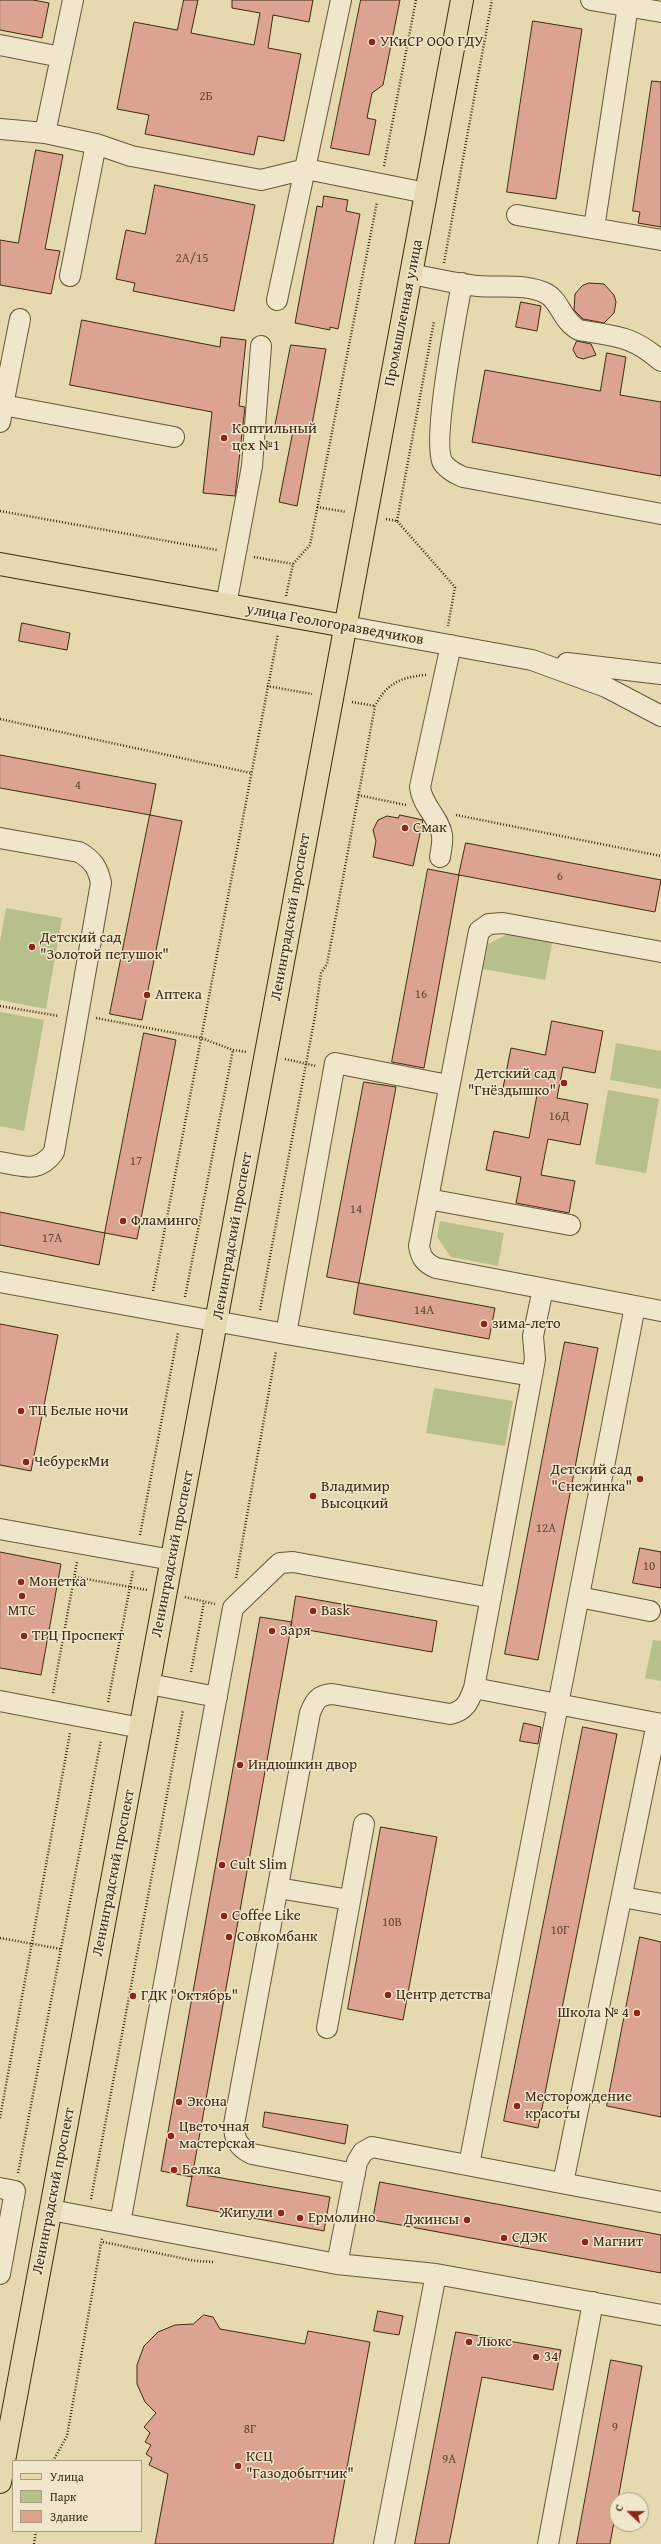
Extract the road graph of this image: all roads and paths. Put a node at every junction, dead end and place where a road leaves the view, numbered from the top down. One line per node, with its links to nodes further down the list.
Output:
1 (73, 0): 9 (street)
2 (341, 0): 13 (street)
3 (416, 0): 14 (path)
4 (462, 0): 15 (main road, Промышленная улица)
5 (591, 0): 6 (street)
6 (628, 6): 7 (street); 17 (street)
7 (661, 12)
8 (0, 45): 9 (street)
9 (61, 57): 11 (street)
10 (0, 129): 11 (street)
11 (45, 133): 12 (street)
12 (96, 144): 13 (street); 20 (street)
13 (306, 169): 14 (street); 22 (street)
14 (381, 184): 15 (street); 32 (path)
15 (426, 193): 19 (main road, Промышленная улица)
16 (517, 215): 17 (street)
17 (594, 228): 18 (street)
18 (661, 240)
19 (411, 274): 21 (street); 31 (main road, Промышленная улица)
20 (70, 276)
21 (462, 283): 25 (street); 30 (street)
22 (278, 300)
23 (20, 319): 26 (street)
24 (261, 346): 32 (street)
25 (661, 361)
26 (1, 411): 27 (street)
27 (174, 436)
28 (317, 507): 31 (path)
29 (0, 511): 32 (path)
30 (661, 514)
31 (366, 515): 34 (path); 36 (main road, Промышленная улица)
32 (236, 554): 35 (street)
33 (0, 564): 35 (main road, улица Геологоразведчиков)
34 (455, 587)
35 (226, 605): 36 (main road, улица Геологоразведчиков)
36 (345, 626): 37 (street, улица Геологоразведчиков); 56 (main road, Ленинградский проспект)
37 (451, 645): 38 (street, улица Геологоразведчиков); 47 (street)
38 (532, 660): 39 (street); 43 (street, улица Геологоразведчиков)
39 (661, 674)
40 (432, 676): 42 (path)
41 (267, 686): 45 (path)
42 (375, 706)
43 (661, 716)
44 (0, 719): 45 (path)
45 (251, 773): 54 (path)
46 (358, 795): 47 (path)
47 (428, 809): 49 (street); 50 (path)
48 (0, 838): 53 (street)
49 (440, 856)
50 (661, 856)
51 (661, 952): 58 (street)
52 (0, 1006): 53 (path)
53 (78, 1017): 54 (path); 59 (street)
54 (201, 1038): 55 (path); 65 (path)
55 (233, 1050): 56 (path); 67 (path)
56 (266, 1056): 57 (path); 68 (main road, Ленинградский проспект)
57 (334, 1070): 58 (street); 69 (street)
58 (448, 1085): 60 (street)
59 (0, 1162)
60 (428, 1199): 61 (street); 63 (street)
61 (570, 1225)
62 (0, 1282): 65 (street)
63 (543, 1289): 64 (street); 70 (street)
64 (635, 1306): 66 (street); 77 (street)
65 (150, 1309): 67 (street)
66 (661, 1311)
67 (182, 1315): 68 (street); 73 (path)
68 (217, 1322): 69 (street); 74 (main road, Ленинградский проспект)
69 (286, 1334): 70 (street)
70 (532, 1376): 78 (street)
71 (0, 1529): 72 (street)
72 (80, 1543): 73 (street); 75 (path)
73 (136, 1553): 74 (street); 89 (path)
74 (172, 1560): 81 (main road, Ленинградский проспект)
75 (74, 1577): 76 (path); 87 (path)
76 (99, 1582)
77 (579, 1597): 80 (street); 86 (street)
78 (490, 1598): 82 (street); 84 (street)
79 (204, 1602): 83 (path)
80 (650, 1610)
81 (149, 1684): 83 (street); 91 (main road, Ленинградский проспект)
82 (474, 1688): 86 (street); 93 (street)
83 (187, 1691): 84 (street); 109 (path)
84 (217, 1697): 110 (street)
85 (0, 1701): 87 (street)
86 (558, 1704): 90 (street); 102 (street)
87 (50, 1711): 88 (street)
88 (74, 1715): 89 (street); 98 (path)
89 (104, 1721): 91 (street); 99 (path)
90 (659, 1724): 94 (street)
91 (141, 1728): 108 (main road, Ленинградский проспект)
92 (364, 1824): 95 (street)
93 (278, 1888): 95 (street); 103 (street)
94 (622, 1897): 96 (street); 105 (street)
95 (350, 1900): 100 (street)
96 (661, 1904)
97 (0, 1938): 98 (path)
98 (32, 1944): 99 (path); 101 (path)
99 (61, 1949): 104 (path)
100 (327, 2028)
101 (0, 2118)
102 (469, 2165): 103 (street); 105 (street)
103 (355, 2174): 111 (street)
104 (18, 2177)
105 (563, 2183): 107 (street)
106 (0, 2188): 112 (street)
107 (661, 2202)
108 (51, 2210): 109 (street); 117 (main road, Ленинградский проспект)
109 (97, 2219): 110 (street); 116 (path)
110 (120, 2223): 111 (street)
111 (337, 2264): 113 (street)
112 (0, 2274)
113 (436, 2274): 114 (street); 120 (street)
114 (593, 2302): 115 (street); 121 (street)
115 (661, 2315)
116 (54, 2460)
117 (0, 2482)
118 (36, 2532): 119 (path)
119 (34, 2544)
120 (384, 2544)
121 (548, 2544)

